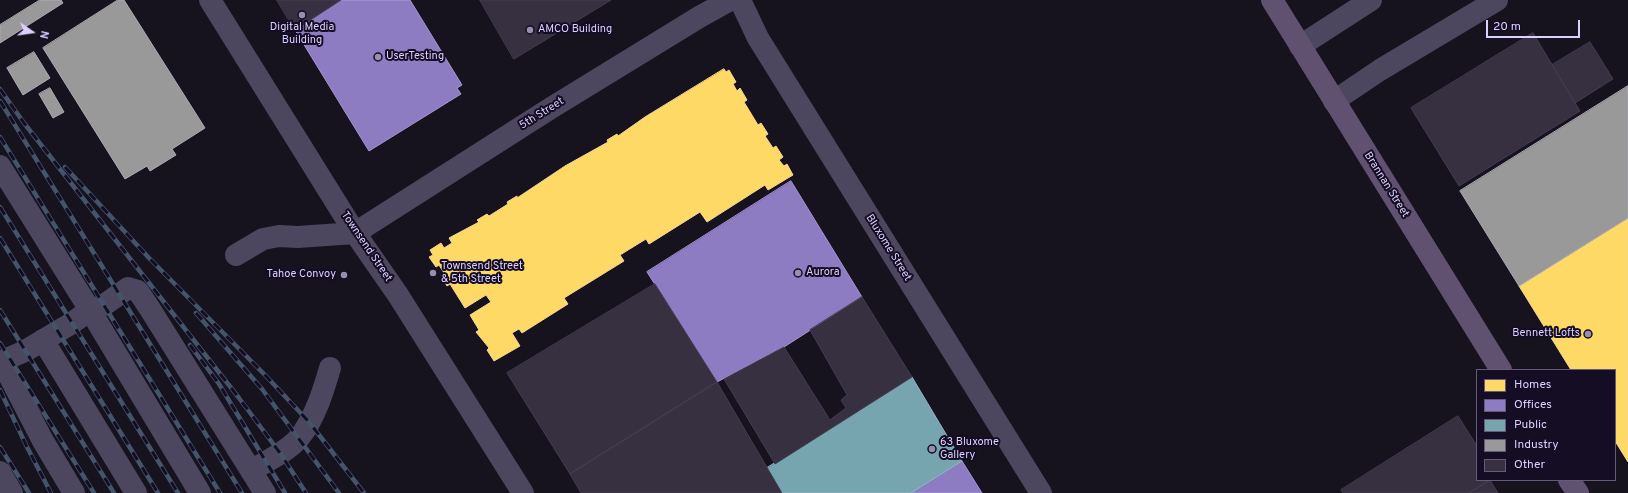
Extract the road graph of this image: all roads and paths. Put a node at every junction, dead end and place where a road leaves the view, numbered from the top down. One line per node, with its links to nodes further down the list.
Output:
1 (210, 0): 10 (street, Townsend Street)
2 (730, 0): 10 (street, 5th Street)
3 (740, 0): 26 (street, Bluxome Street)
4 (1272, 0): 7 (main road, Brannan Street)
5 (1371, 0): 7 (street)
6 (1497, 0): 8 (street)
7 (1300, 46): 8 (main road, Brannan Street)
8 (1334, 101): 16 (main road, Brannan Street)
9 (0, 166): 12 (street)
10 (355, 233): 11 (street); 25 (street, Townsend Street)
11 (236, 255)
12 (90, 310): 13 (street); 17 (street); 23 (street)
13 (43, 340): 14 (street); 22 (street)
14 (1, 362): 21 (street)
15 (330, 368): 17 (street)
16 (1500, 369)
17 (251, 471): 24 (street)
18 (0, 472): 20 (street)
19 (1571, 481): 27 (main road)
20 (12, 493)
21 (74, 493)
22 (136, 493)
23 (200, 493)
24 (265, 493)
25 (522, 493)
26 (1041, 493)
27 (1578, 493)

